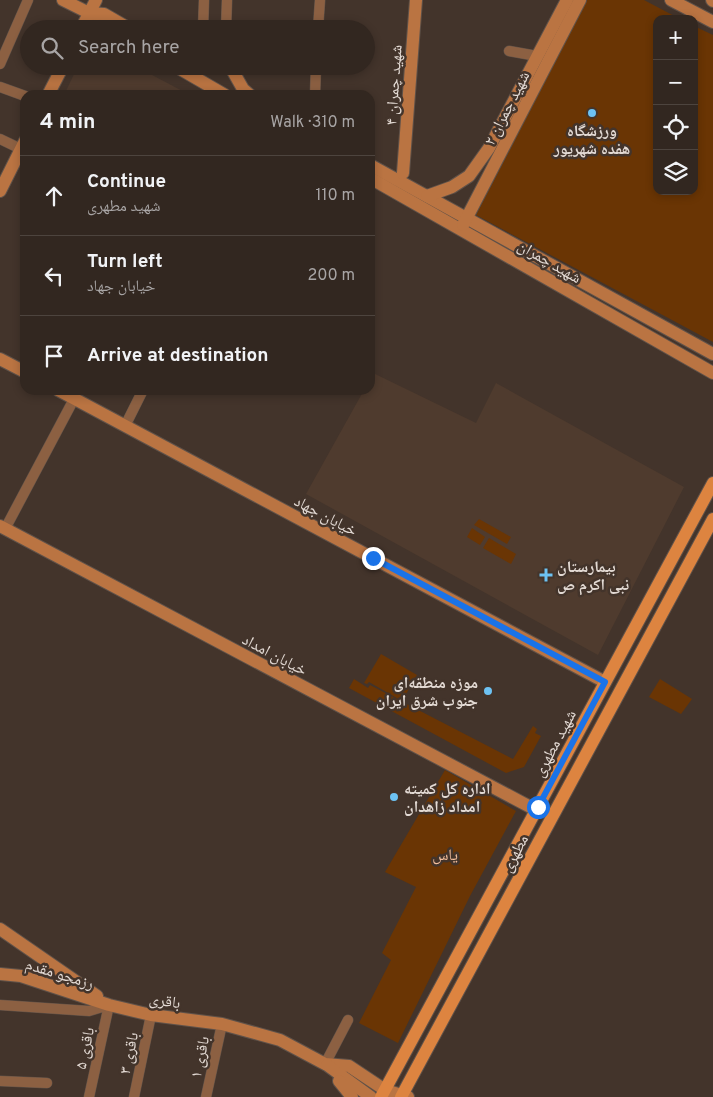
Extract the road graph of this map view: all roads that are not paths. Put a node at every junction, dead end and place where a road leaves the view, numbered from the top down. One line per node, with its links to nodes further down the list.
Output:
1 (28, 0): 21 (street)
2 (63, 0): 11 (street)
3 (96, 0): 11 (street)
4 (204, 0): 15 (street)
5 (227, 0): 16 (street)
6 (320, 0): 17 (street)
7 (416, 0): 36 (street, شهید چمران ۴)
8 (566, 0): 20 (street)
9 (580, 0): 40 (street, شهید چمران ۲)
10 (671, 0): 18 (street)
11 (89, 13): 12 (street); 13 (street); 14 (street)
12 (86, 20)
13 (98, 20)
14 (114, 20)
15 (203, 20)
16 (226, 20)
17 (319, 20)
18 (713, 22)
19 (509, 51): 20 (street)
20 (538, 56): 39 (street)
21 (0, 64)
22 (58, 75): 27 (street)
23 (191, 75): 28 (street)
24 (235, 75): 29 (street)
25 (316, 75): 30 (street)
26 (0, 87): 31 (street)
27 (50, 90)
28 (216, 90)
29 (244, 90)
30 (315, 90)
31 (20, 94)
32 (0, 139): 33 (street)
33 (20, 144)
34 (20, 151): 38 (street)
35 (375, 168): 39 (street, شهید چمران)
36 (403, 173)
37 (375, 180): 40 (street, شهید چمران)
38 (0, 191)
39 (427, 196): 40 (street, شهید چمران)
40 (464, 224): 41 (street, شهید چمران); 44 (street, شهید چمران)
41 (713, 354)
42 (0, 359): 43 (street)
43 (20, 369)
44 (713, 373)
45 (67, 395): 47 (street, خیابان جهاد)
46 (140, 395): 48 (street)
47 (74, 399): 48 (street, خیابان جهاد); 51 (street)
48 (125, 426): 52 (street, خیابان جهاد)
49 (713, 483): 52 (main road, شهید مطهری)
50 (713, 519): 54 (main road, مطهری)
51 (3, 527): 53 (street, خیابان امداد)
52 (605, 682): 53 (main road, شهید مطهری)
53 (534, 813): 54 (main road); 65 (main road, شهید مطهری)
54 (548, 823): 66 (main road, مطهری)
55 (0, 929): 58 (street)
56 (0, 974): 58 (street, رزمجو مقدم)
57 (0, 1005): 58 (street, باقری)
58 (109, 1005): 59 (street, باقری); 67 (street, باقری ۵)
59 (151, 1015): 61 (street, باقری); 68 (street, باقری ۳)
60 (348, 1020): 62 (street)
61 (222, 1024): 62 (street, باقری); 69 (street, باقری ۱)
62 (322, 1062): 65 (street); 70 (street); 71 (street, باقری)
63 (0, 1081): 64 (street)
64 (47, 1083)
65 (383, 1094): 66 (street)
66 (404, 1096)
67 (89, 1097)
68 (134, 1097)
69 (206, 1097)
70 (352, 1097)
71 (371, 1097)

